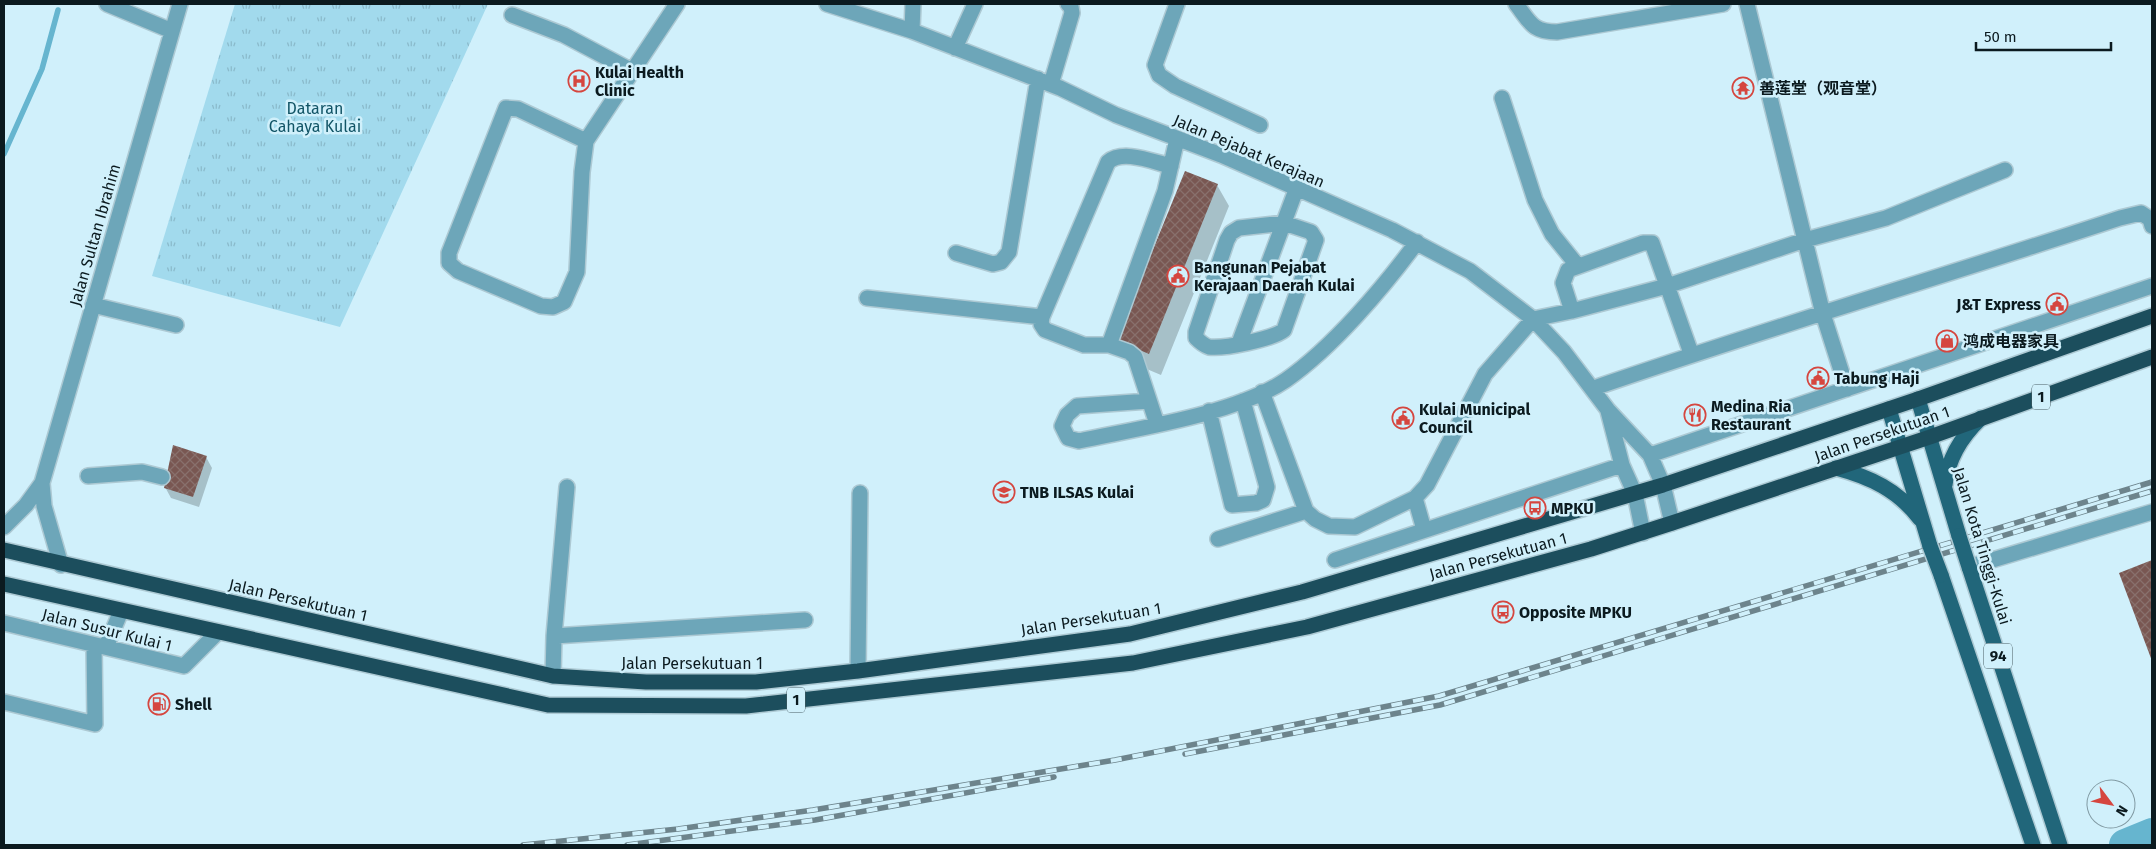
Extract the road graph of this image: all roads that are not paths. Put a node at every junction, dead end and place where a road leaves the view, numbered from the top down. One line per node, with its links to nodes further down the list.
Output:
1 (107, 4): 13 (street)
2 (180, 4): 13 (street, Jalan Sultan Ibrahim)
3 (677, 4): 16 (street)
4 (827, 4): 14 (street, Jalan Pejabat Kerajaan)
5 (912, 4): 14 (street)
6 (975, 4): 15 (street)
7 (1068, 4): 17 (street)
8 (1177, 4): 19 (street)
9 (1516, 4): 10 (street)
10 (1723, 4)
11 (1747, 4): 27 (street)
12 (512, 15): 16 (street)
13 (172, 31): 34 (street, Jalan Sultan Ibrahim)
14 (912, 32): 15 (street, Jalan Pejabat Kerajaan)
15 (954, 48): 17 (street, Jalan Pejabat Kerajaan)
16 (632, 71): 21 (street)
17 (1045, 82): 20 (street, Jalan Pejabat Kerajaan); 29 (street)
18 (1502, 98): 30 (street)
19 (1260, 124)
20 (1177, 139): 22 (street); 24 (street, Jalan Pejabat Kerajaan)
21 (586, 141): 21 (street)
22 (1171, 166): 38 (street); 42 (street)
23 (2005, 170): 27 (street)
24 (1296, 190): 25 (street); 28 (street, Jalan Pejabat Kerajaan)
25 (1284, 223): 41 (street); 41 (street); 41 (street)
26 (2152, 226): 36 (street)
27 (1805, 240): 31 (street); 36 (street)
28 (1417, 242): 39 (street, Jalan Pejabat Kerajaan); 47 (street)
29 (956, 253)
30 (1577, 265): 31 (street); 35 (street)
31 (1667, 286): 35 (street); 43 (street)
32 (2152, 286): 46 (street)
33 (867, 298): 38 (street)
34 (93, 305): 40 (street); 63 (street, Jalan Sultan Ibrahim)
35 (1572, 311): 39 (street)
36 (1823, 314): 43 (street); 46 (street)
37 (2152, 316): 48 (highway, Jalan Persekutuan 1 / 1)
38 (1042, 317): 42 (street)
39 (1533, 319): 45 (street, Jalan Pejabat Kerajaan); 69 (street)
40 (176, 325)
41 (1239, 344)
42 (1109, 345): 49 (street)
43 (1692, 353): 45 (street)
44 (2152, 358): 54 (highway, Jalan Persekutuan 1 / 1)
45 (1594, 388): 53 (street, Jalan Pejabat Kerajaan)
46 (1847, 389): 58 (street)
47 (1262, 392): 50 (street); 70 (street)
48 (1918, 400): 51 (highway, Jalan Persekutuan 1 / 1); 56 (main road, Jalan Kota Tinggi-Kulai / 94)
49 (1149, 401): 55 (street); 55 (street)
50 (1243, 401): 52 (street); 52 (street)
51 (1889, 409): 57 (main road, 94); 64 (highway, Jalan Persekutuan 1 / 1)
52 (1209, 410): 55 (street)
53 (1608, 410): 58 (street, Jalan Pejabat Kerajaan); 59 (street, Jalan Pejabat Kerajaan)
54 (1981, 418): 56 (highway, Jalan Persekutuan 1 / 1); 66 (main road)
55 (1157, 424)
56 (1930, 437): 57 (highway, Jalan Persekutuan 1 / 1); 66 (main road, Jalan Kota Tinggi-Kulai / 94)
57 (1901, 446): 60 (highway, Jalan Persekutuan 1 / 1); 73 (main road, 94)
58 (1650, 455): 64 (street)
59 (1622, 465): 68 (street, Jalan Pejabat Kerajaan); 75 (street)
60 (1836, 468): 72 (highway, Jalan Persekutuan 1 / 1); 73 (main road)
61 (88, 476): 62 (street)
62 (162, 477)
63 (43, 479): 74 (street, Jalan Sultan Ibrahim); 80 (street, Jalan Sultan Ibrahim)
64 (1662, 486): 68 (highway, Jalan Persekutuan 1 / 1); 72 (street)
65 (567, 487): 87 (street)
66 (1944, 487): 81 (main road, Jalan Kota Tinggi-Kulai / 94, bridge)
67 (860, 493): 89 (street)
68 (1635, 494): 76 (street, Jalan Pejabat Kerajaan); 89 (highway, Jalan Persekutuan 1 / 1)
69 (1415, 498): 70 (street); 75 (street)
70 (1306, 511): 77 (street)
71 (2152, 512): 81 (street)
72 (1672, 524): 76 (highway, Jalan Persekutuan 1 / 1)
73 (1925, 526): 92 (main road, 94, bridge)
74 (4, 527)
75 (1427, 529): 79 (street)
76 (1643, 533): 86 (highway, Jalan Persekutuan 1 / 1)
77 (1218, 539)
78 (4, 550): 80 (highway, Jalan Persekutuan 1 / 1)
79 (1335, 560)
80 (61, 564): 90 (highway, Jalan Persekutuan 1 / 1)
81 (1969, 567): 93 (main road, Jalan Kota Tinggi-Kulai / 94)
82 (4, 584): 83 (highway, Jalan Persekutuan 1 / 1)
83 (121, 611): 86 (highway, Jalan Persekutuan 1 / 1); 88 (street)
84 (805, 620): 87 (street)
85 (4, 623): 88 (street, Jalan Susur Kulai 1)
86 (218, 632): 88 (street, Jalan Susur Kulai 1)
87 (554, 636): 90 (street)
88 (100, 646): 91 (street)
89 (858, 671): 90 (highway, Jalan Persekutuan 1 / 1)
90 (553, 676)
91 (4, 702)
92 (2033, 845)
93 (2060, 845)

